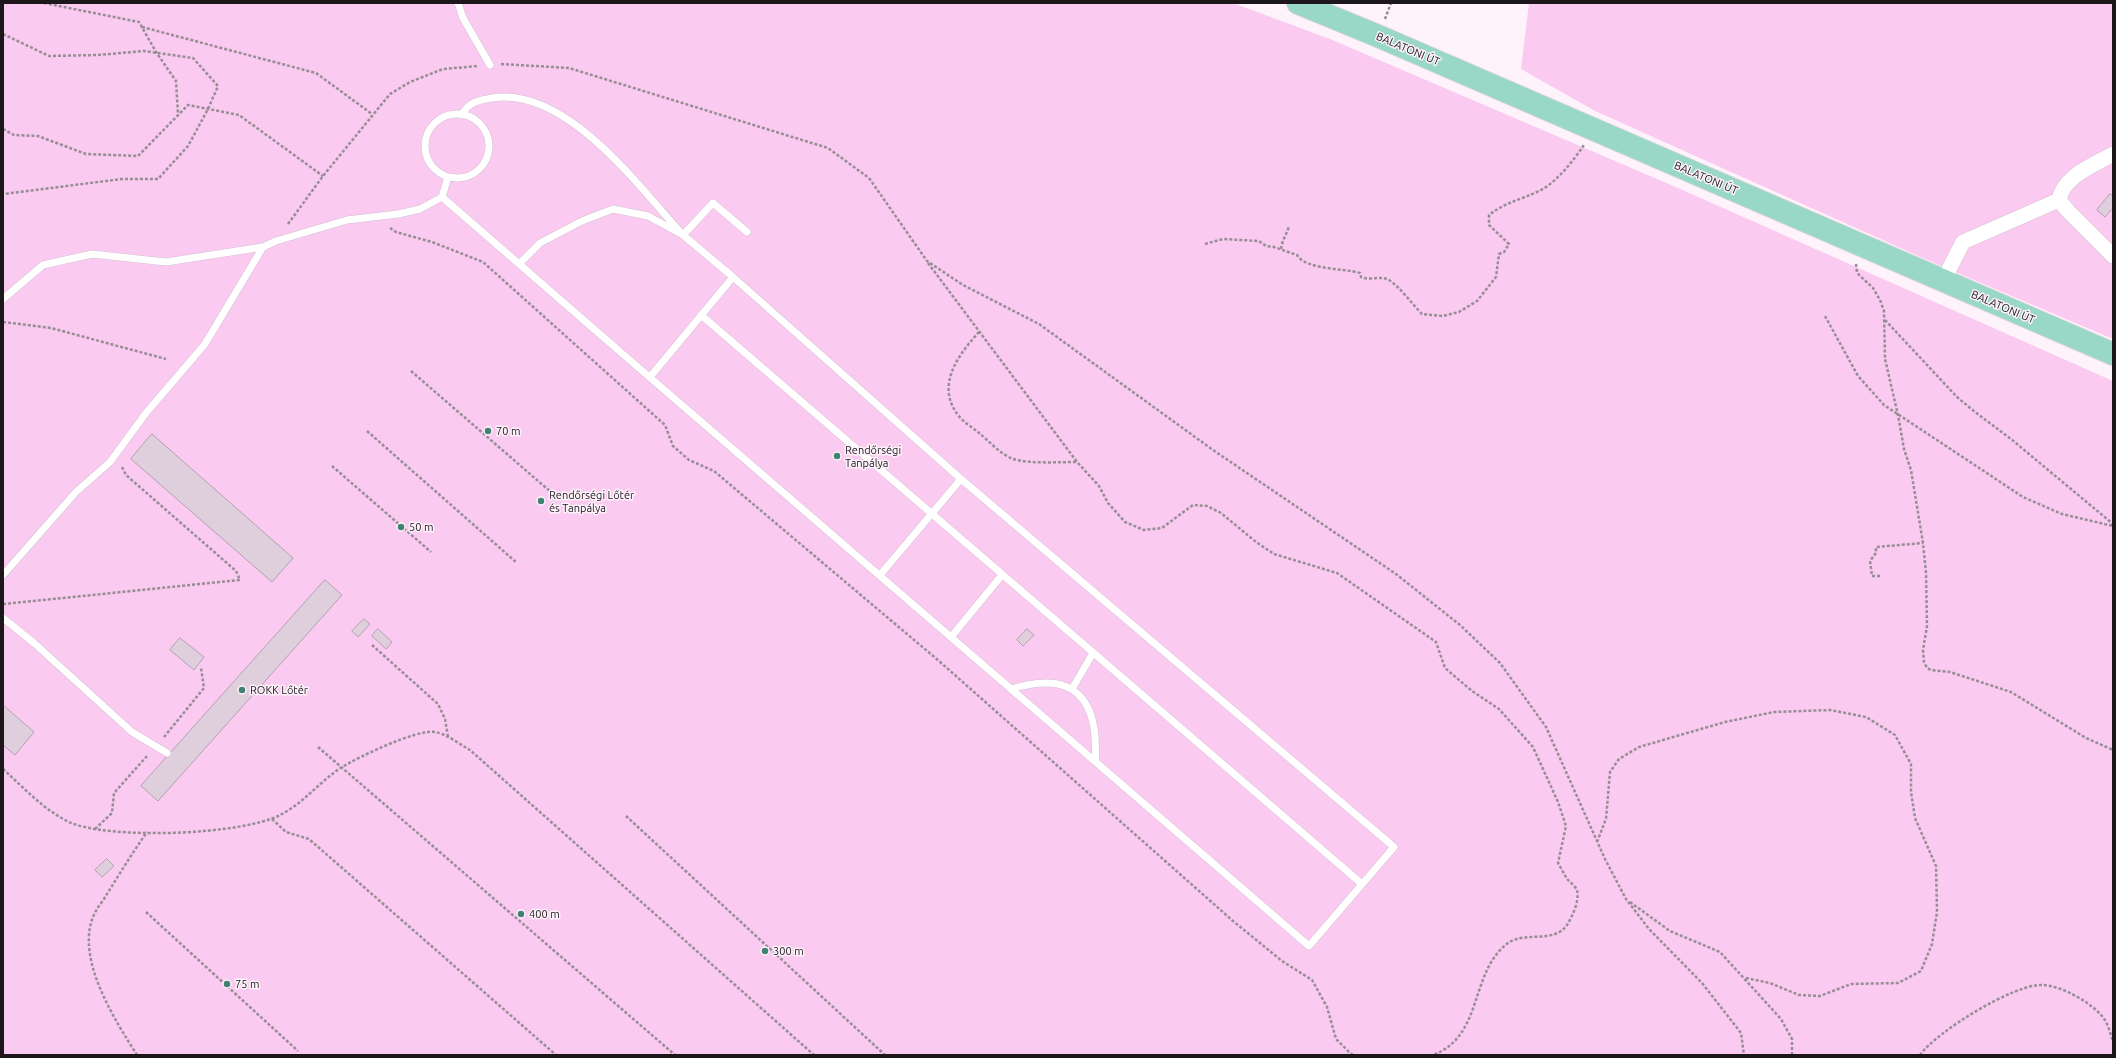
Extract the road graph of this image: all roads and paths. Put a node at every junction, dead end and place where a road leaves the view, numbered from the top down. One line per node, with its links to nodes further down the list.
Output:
1 (44, 3): 4 (path)
2 (458, 3): 7 (lane)
3 (1298, 3): 13 (main road, BALATONI ÚT)
4 (142, 27): 6 (path); 9 (path)
5 (3, 34): 6 (path)
6 (156, 52): 8 (path); 11 (path)
7 (490, 65): 9 (path); 30 (path)
8 (208, 109): 11 (path); 15 (path); 17 (path)
9 (372, 114): 15 (path)
10 (461, 114): 16 (lane); 16 (lane); 23 (lane)
11 (178, 115): 12 (path)
12 (3, 128)
13 (1593, 129): 26 (main road, BALATONI ÚT); 28 (path)
14 (2113, 154): 19 (street)
15 (323, 176): 24 (path)
16 (448, 177): 18 (lane)
17 (3, 194)
18 (442, 197): 20 (lane); 31 (lane)
19 (2059, 200): 29 (street); 33 (street)
20 (374, 217): 24 (lane); 90 (path)
21 (1289, 226): 28 (path)
22 (747, 232): 23 (lane)
23 (683, 235): 31 (lane); 32 (lane)
24 (276, 241): 27 (lane)
25 (1205, 244): 28 (path)
26 (1862, 246): 33 (main road, BALATONI ÚT); 37 (path)
27 (263, 247): 34 (lane); 46 (lane)
28 (1281, 249)
29 (2113, 256)
30 (927, 261): 39 (path); 77 (path)
31 (519, 264): 43 (lane)
32 (733, 277): 35 (lane); 49 (lane)
33 (1943, 281): 40 (main road, BALATONI ÚT)
34 (3, 299)
35 (701, 315): 43 (lane); 51 (lane)
36 (1825, 316): 44 (path)
37 (1885, 320): 44 (path); 52 (path)
38 (3, 322): 41 (path)
39 (979, 332): 47 (path); 47 (path)
40 (2113, 354)
41 (166, 359)
42 (411, 370): 50 (path)
43 (650, 377): 57 (lane)
44 (1898, 416): 52 (path); 53 (path)
45 (367, 430): 55 (path)
46 (116, 454): 56 (lane); 60 (path)
47 (1078, 462): 84 (path)
48 (332, 466): 54 (path)
49 (961, 479): 51 (lane); 78 (lane)
50 (552, 493)
51 (931, 514): 57 (lane); 58 (lane)
52 (2113, 525)
53 (1922, 543): 59 (path); 69 (path)
54 (431, 552)
55 (517, 563)
56 (3, 575)
57 (880, 575): 62 (lane)
58 (1002, 575): 62 (lane); 64 (lane)
59 (1880, 576)
60 (3, 604)
61 (3, 618): 70 (lane)
62 (951, 637): 65 (lane)
63 (372, 645): 67 (path)
64 (1093, 652): 66 (lane); 78 (lane)
65 (1011, 689): 66 (lane); 71 (lane)
66 (1072, 689): 71 (lane)
67 (448, 737): 72 (path); 88 (path)
68 (318, 747): 72 (path)
69 (2113, 750)
70 (167, 753)
71 (1096, 762): 78 (lane)
72 (342, 768): 75 (path); 87 (path)
73 (3, 769): 76 (path)
74 (626, 816): 89 (path)
75 (271, 818): 76 (path); 86 (path)
76 (147, 832): 85 (path)
77 (1597, 842): 79 (path); 81 (path)
78 (1362, 884)
79 (1626, 899): 81 (path); 92 (path)
80 (146, 912): 83 (path)
81 (1746, 978): 93 (path)
82 (2113, 1041): 94 (path)
83 (298, 1051)
84 (1441, 1054): 91 (path)
85 (137, 1055)
86 (556, 1055)
87 (675, 1055)
88 (814, 1055)
89 (885, 1055)
90 (1354, 1055)
91 (1433, 1055)
92 (1744, 1055)
93 (1792, 1055)
94 (1920, 1055)

